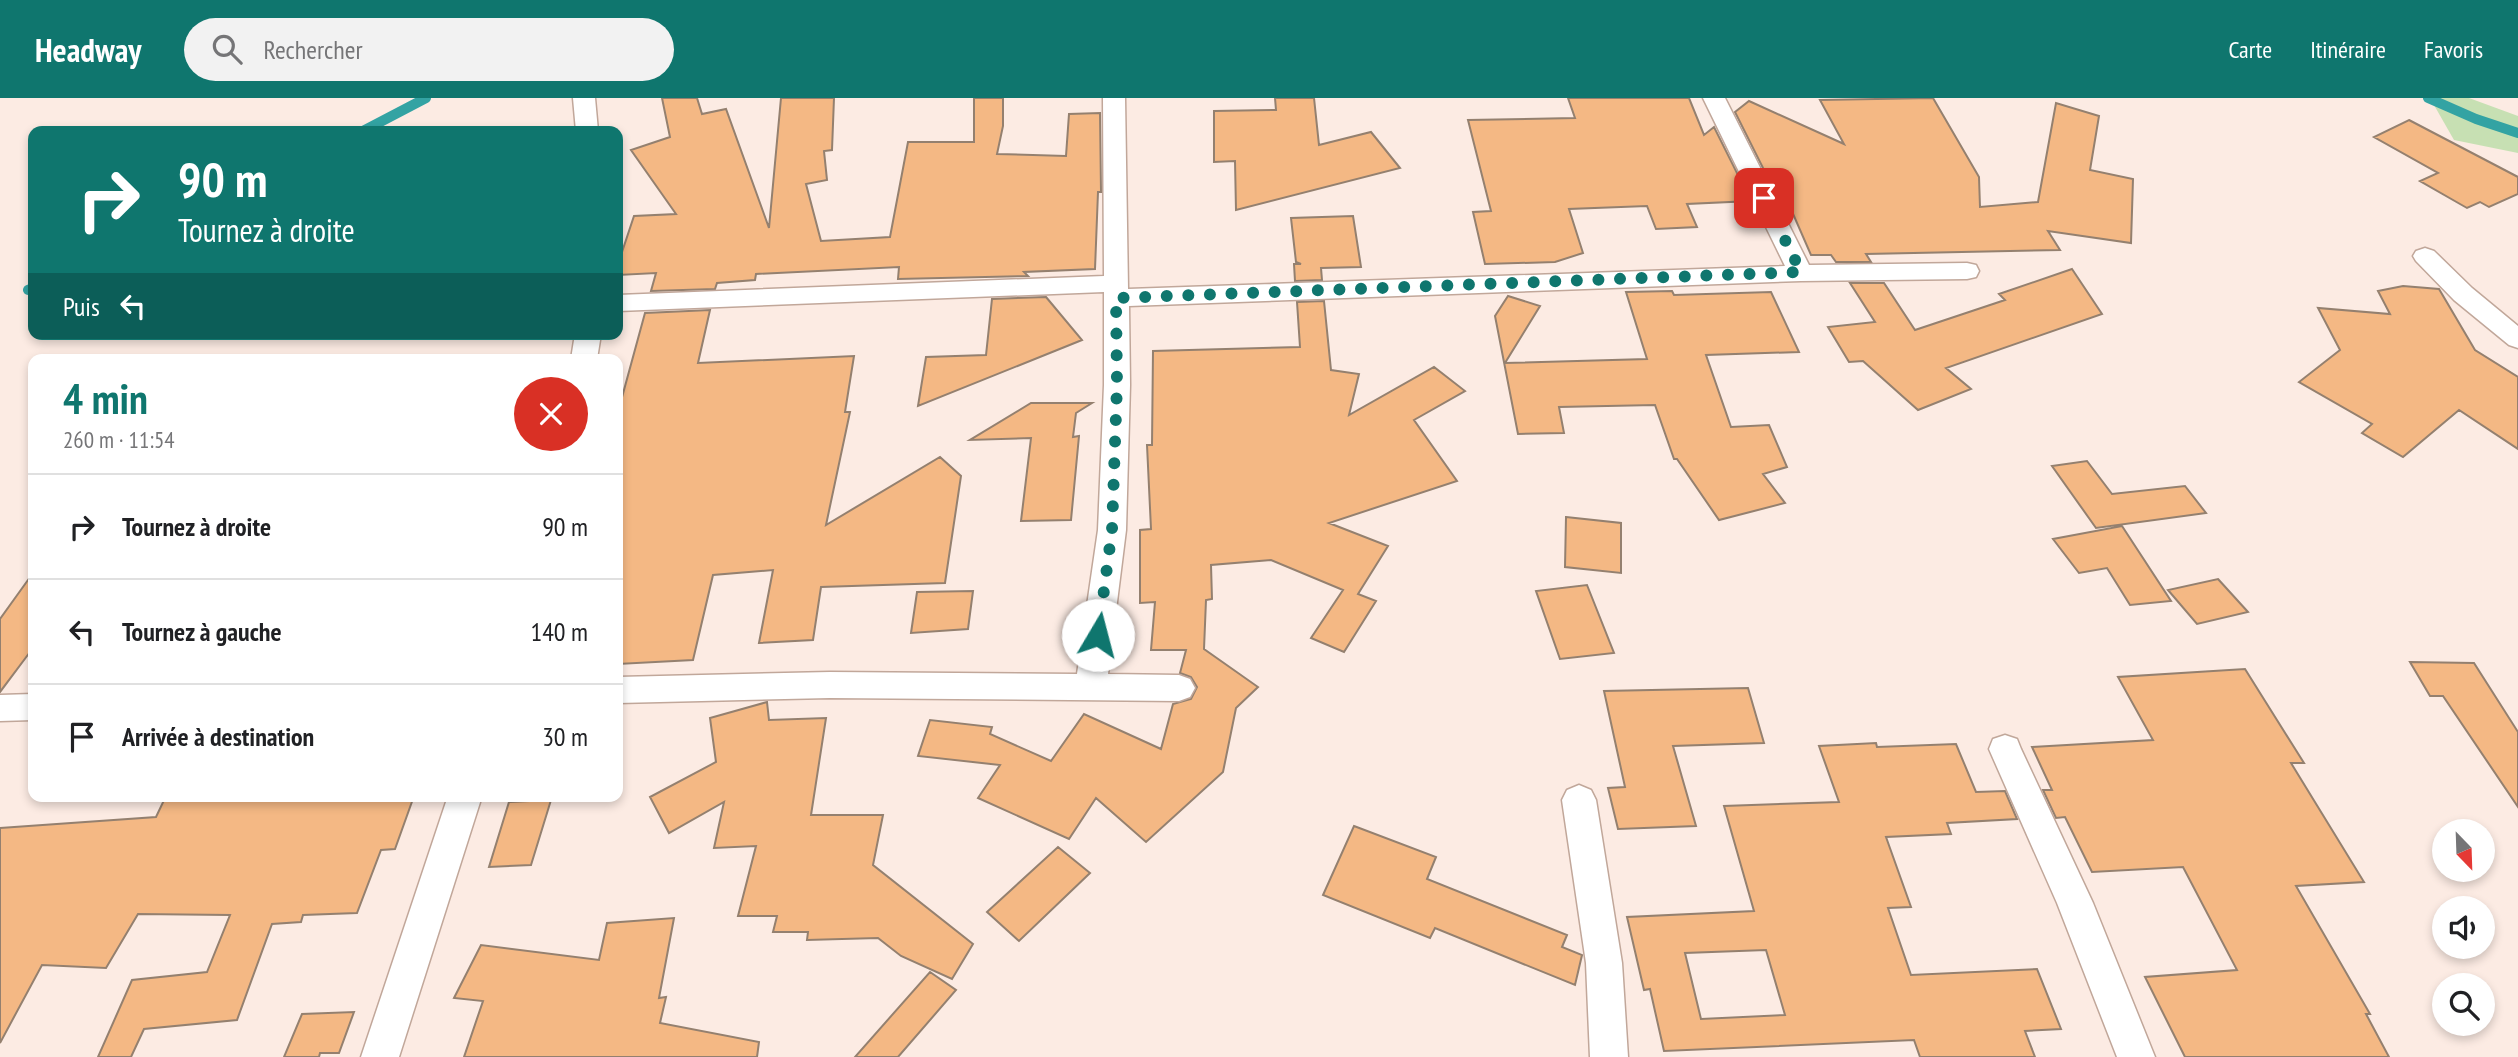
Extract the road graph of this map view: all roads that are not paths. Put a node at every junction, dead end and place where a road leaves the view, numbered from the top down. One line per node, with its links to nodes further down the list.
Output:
1 (584, 98): 4 (street)
2 (1114, 98): 8 (street)
3 (1714, 98): 7 (street)
4 (587, 126)
5 (2425, 257): 10 (street)
6 (1967, 271): 7 (street)
7 (1801, 272): 8 (street)
8 (1116, 291): 9 (street); 11 (street)
9 (623, 303)
10 (2518, 339)
11 (1091, 687): 12 (street); 13 (street)
12 (1179, 688)
13 (623, 690)
14 (28, 707): 15 (street)
15 (0, 708)
16 (2005, 749): 21 (street)
17 (1579, 800): 20 (street)
18 (463, 802): 19 (street)
19 (380, 1057)
20 (1608, 1057)
21 (2136, 1057)

